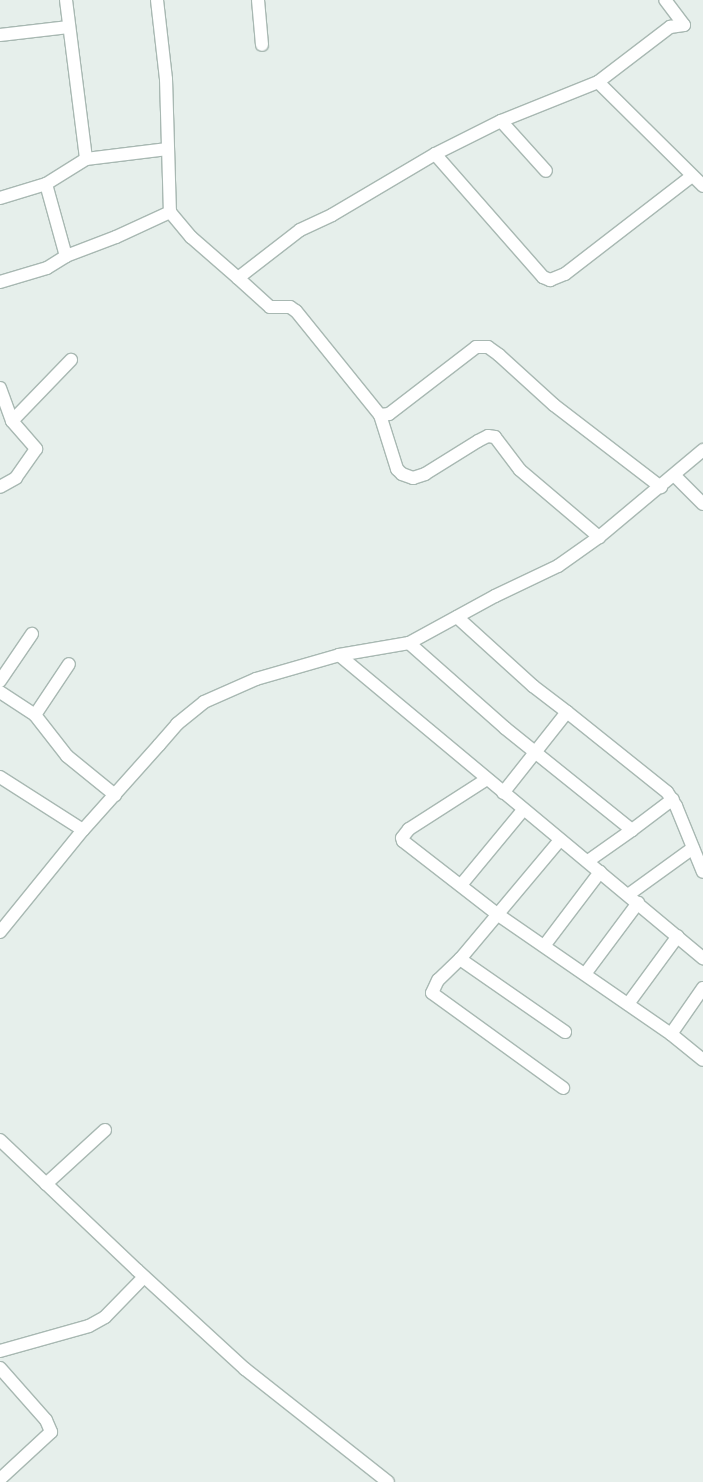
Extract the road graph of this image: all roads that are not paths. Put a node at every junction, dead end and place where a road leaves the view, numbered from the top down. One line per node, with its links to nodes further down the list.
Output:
1 (66, 0): 5 (street)
2 (157, 0): 10 (street)
3 (258, 0): 7 (street)
4 (665, 0): 8 (street)
5 (69, 27): 6 (street); 12 (street)
6 (0, 35)
7 (262, 45)
8 (598, 82): 9 (street); 14 (street)
9 (501, 121): 11 (street); 13 (street)
10 (167, 149): 12 (street); 18 (street)
11 (435, 154): 14 (street); 20 (street)
12 (86, 158): 15 (street)
13 (546, 172)
14 (692, 176): 16 (street)
15 (46, 184): 17 (street); 19 (street)
16 (703, 186)
17 (0, 198)
18 (170, 212): 19 (street); 20 (street)
19 (66, 256): 21 (street)
20 (238, 278): 24 (street)
21 (0, 282)
22 (71, 360): 25 (street)
23 (0, 388): 25 (street)
24 (380, 415): 29 (street); 31 (street)
25 (12, 421): 28 (street)
26 (703, 450): 27 (street)
27 (674, 475): 29 (street); 30 (street)
28 (0, 487)
29 (661, 487): 31 (street)
30 (703, 504)
31 (599, 537): 32 (street)
32 (457, 617): 34 (street); 39 (street)
33 (32, 634): 37 (street)
34 (409, 643): 35 (street); 41 (street)
35 (339, 655): 43 (street); 45 (street)
36 (69, 664): 40 (street)
37 (0, 681)
38 (0, 692): 40 (street)
39 (567, 712): 41 (street); 46 (street)
40 (35, 715): 45 (street)
41 (536, 754): 44 (street); 49 (street)
42 (0, 777): 48 (street)
43 (487, 780): 44 (street); 55 (street)
44 (503, 793): 47 (street)
45 (115, 795): 48 (street)
46 (673, 799): 49 (street); 51 (street)
47 (523, 810): 50 (street); 55 (street)
48 (83, 830): 59 (street)
49 (632, 830): 52 (street)
50 (560, 840): 52 (street); 58 (street)
51 (693, 848): 54 (street); 56 (street)
52 (588, 861): 53 (street)
53 (600, 872): 56 (street); 61 (street)
54 (703, 872)
55 (461, 885): 58 (street)
56 (628, 895): 57 (street)
57 (638, 903): 60 (street); 64 (street)
58 (497, 914): 61 (street); 63 (street)
59 (0, 932)
60 (678, 936): 62 (street); 66 (street)
61 (544, 946): 64 (street)
62 (703, 958)
63 (460, 959): 67 (street); 70 (street)
64 (585, 974): 66 (street)
65 (703, 988): 68 (street)
66 (628, 1004): 68 (street)
67 (566, 1032)
68 (671, 1034): 69 (street)
69 (703, 1060)
70 (563, 1088)
71 (105, 1130): 73 (street)
72 (0, 1140): 73 (street)
73 (46, 1184): 74 (street)
74 (144, 1277): 75 (street); 78 (street)
75 (0, 1351)
76 (0, 1368): 77 (street)
77 (0, 1479)
78 (388, 1482)

